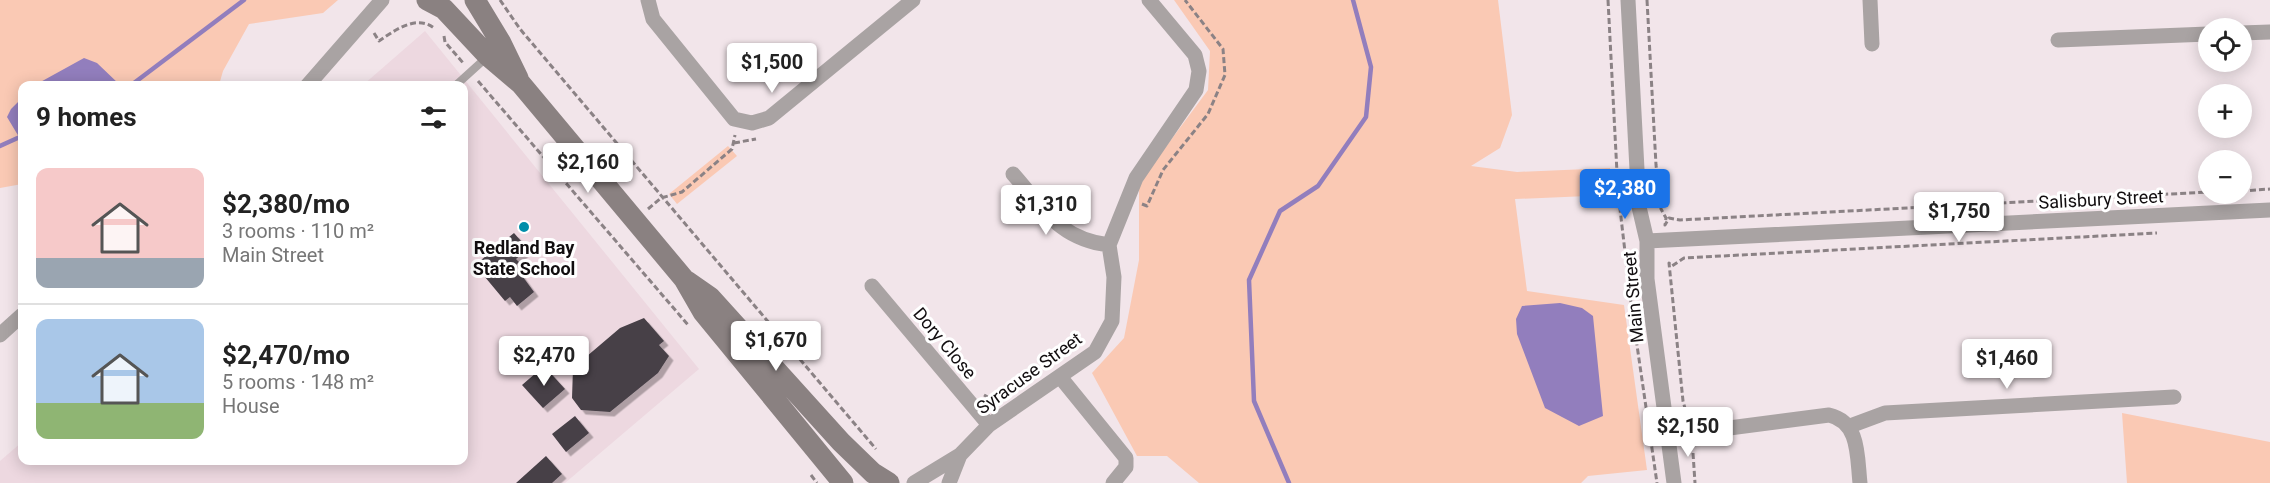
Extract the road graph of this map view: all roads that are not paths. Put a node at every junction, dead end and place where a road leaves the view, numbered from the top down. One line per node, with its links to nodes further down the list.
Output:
1 (382, 0): 17 (street)
2 (410, 0): 3 (street)
3 (422, 0)
4 (427, 0): 16 (street)
5 (475, 0): 19 (street)
6 (648, 0): 7 (street)
7 (913, 0)
8 (1149, 0): 23 (street)
9 (1628, 0): 22 (street, Main Street)
10 (1870, 0): 15 (street)
11 (2270, 32): 12 (street)
12 (2252, 33)
13 (2198, 34): 14 (street)
14 (2058, 40)
15 (1872, 44)
16 (488, 56): 18 (lane); 19 (street)
17 (311, 81)
18 (460, 81)
19 (521, 84): 24 (street)
20 (1013, 174): 23 (street)
21 (2270, 210): 22 (street, Salisbury Street)
22 (1647, 242): 32 (street, Main Street)
23 (1109, 245): 28 (street, Syracuse Street)
24 (684, 279): 34 (street); 35 (street)
25 (872, 286): 30 (street, Dory Close)
26 (18, 319): 27 (street)
27 (0, 335)
28 (1061, 378): 30 (street, Syracuse Street); 38 (street)
29 (2174, 397): 31 (street)
30 (989, 425): 33 (street, Syracuse Street)
31 (1850, 426): 32 (street); 40 (street)
32 (1668, 436): 39 (street, Main Street)
33 (960, 454): 36 (street); 37 (street)
34 (843, 483)
35 (889, 483)
36 (914, 483)
37 (949, 483)
38 (1113, 483)
39 (1674, 483)
40 (1860, 483)

